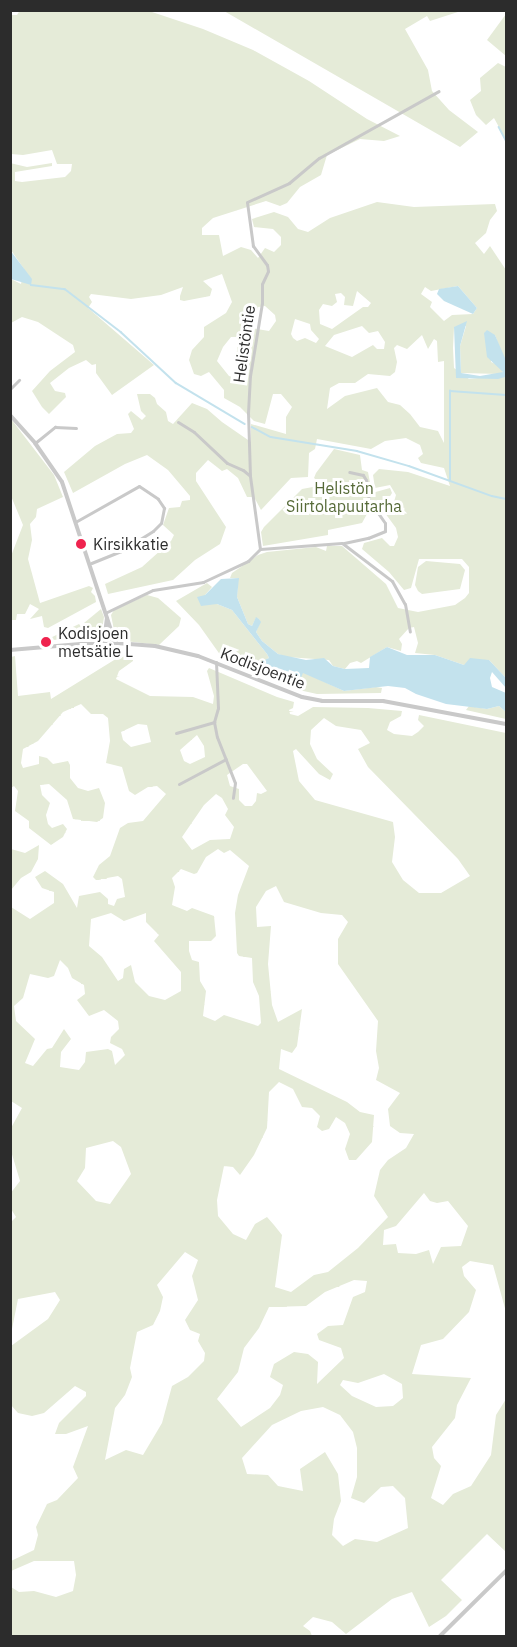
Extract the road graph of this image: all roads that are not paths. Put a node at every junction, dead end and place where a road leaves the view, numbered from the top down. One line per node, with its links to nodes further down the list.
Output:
1 (439, 91): 9 (street, Helistöntie)
2 (19, 380): 3 (street)
3 (10, 389)
4 (10, 415): 7 (street)
5 (178, 422): 9 (street)
6 (76, 428): 7 (street)
7 (35, 443): 10 (street)
8 (350, 472): 11 (street)
9 (250, 476): 12 (street, Helistöntie)
10 (77, 521): 13 (street); 13 (street)
11 (342, 543): 12 (street); 15 (street)
12 (260, 549): 14 (street)
13 (91, 563): 14 (street)
14 (107, 613): 16 (street); 17 (street)
15 (410, 632)
16 (104, 642): 17 (street, Kodisjoentie); 18 (street, Kodisjoentie)
17 (115, 642): 19 (street, Kodisjoentie)
18 (10, 650)
19 (216, 662): 20 (street); 21 (street, Kodisjoentie)
20 (214, 722): 22 (street); 23 (street)
21 (507, 724)
22 (176, 733)
23 (226, 759): 24 (street); 25 (street)
24 (179, 784)
25 (232, 798)
26 (507, 1571): 27 (street)
27 (440, 1636)

